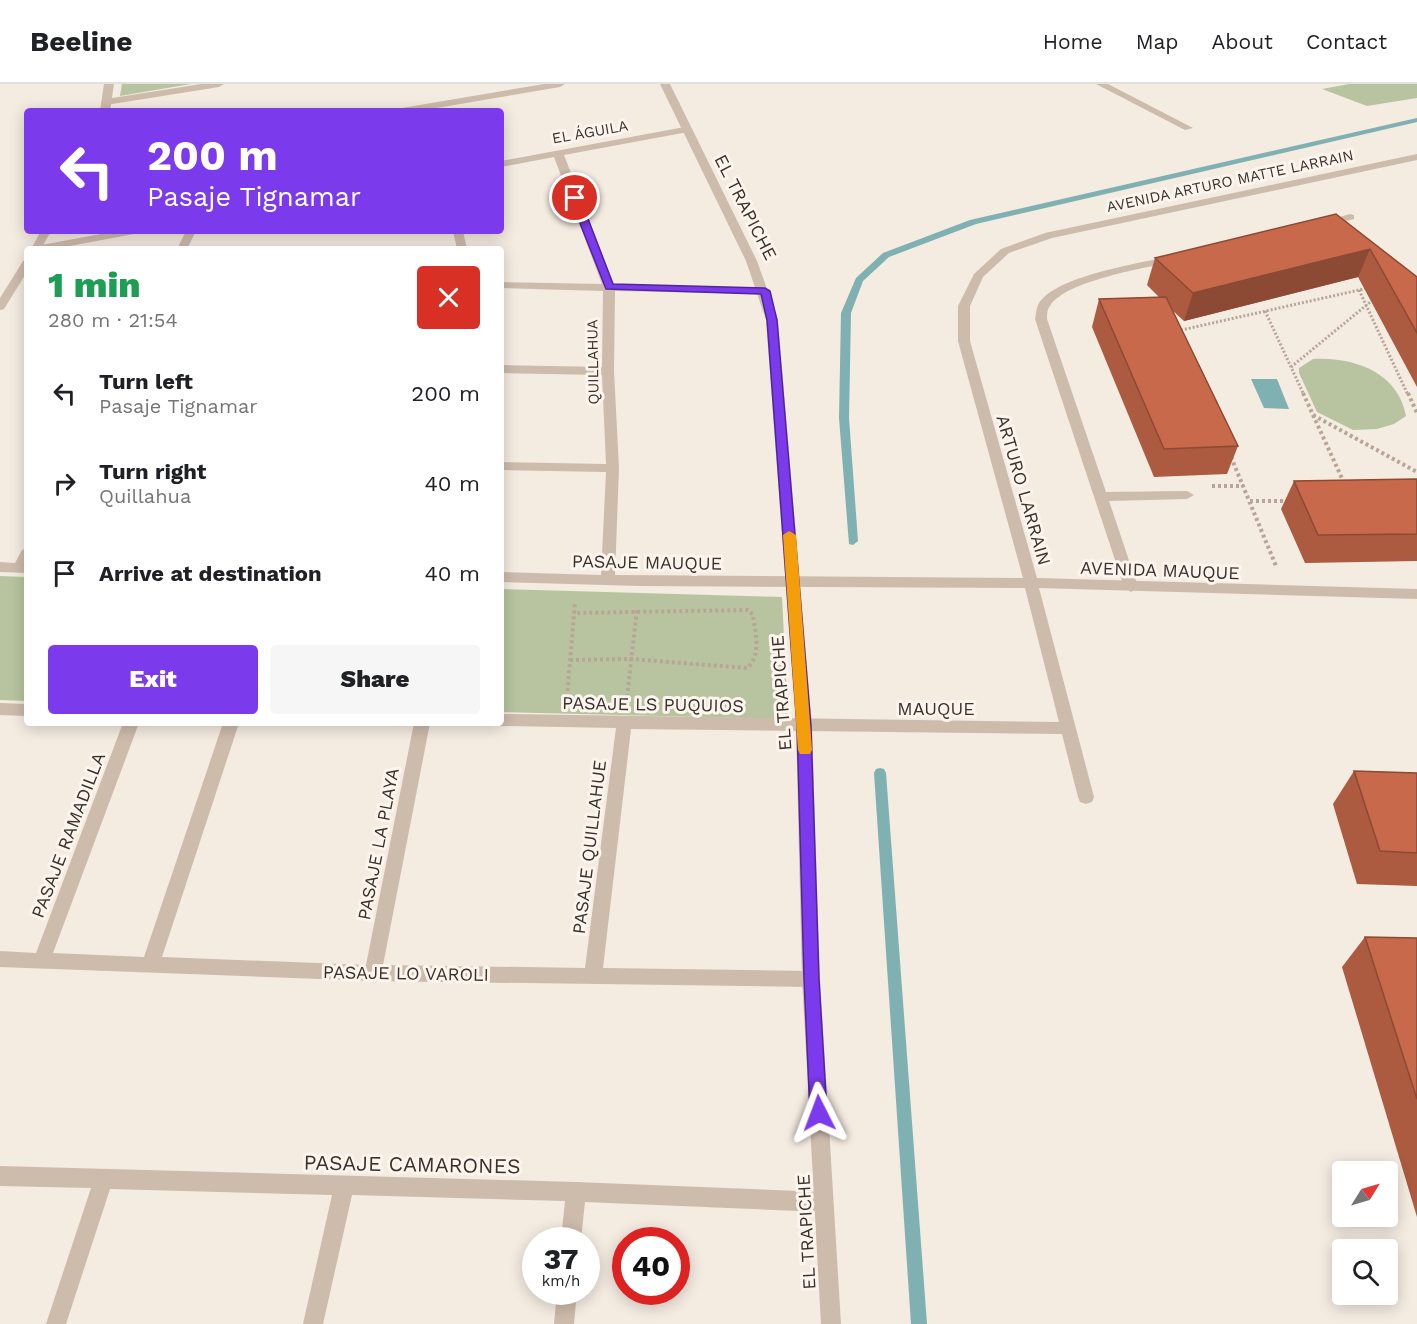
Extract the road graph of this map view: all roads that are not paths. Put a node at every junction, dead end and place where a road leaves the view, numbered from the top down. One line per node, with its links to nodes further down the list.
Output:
1 (109, 84): 7 (street)
2 (219, 84): 7 (street)
3 (560, 84): 6 (street)
4 (665, 84): 10 (street, EL TRAPICHE)
5 (1101, 84): 9 (street)
6 (531, 86): 8 (street)
7 (106, 107)
8 (417, 108)
9 (1188, 128)
10 (685, 130): 11 (street, EL ÁGUILA); 23 (street, EL TRAPICHE)
11 (558, 154): 13 (street, EL ÁGUILA); 22 (street, QUILLAHUA)
12 (1417, 157): 17 (street, AVENIDA ARTURO MATTE LARRAIN)
13 (504, 163)
14 (1350, 217): 15 (street)
15 (1316, 225)
16 (118, 234): 18 (street)
17 (1049, 235): 36 (street, ARTURO LARRAIN)
18 (52, 246)
19 (1181, 257): 30 (street)
20 (24, 268): 24 (street)
21 (504, 285): 22 (street)
22 (609, 287): 23 (street); 26 (street, QUILLAHUA)
23 (765, 291): 35 (street, EL TRAPICHE)
24 (0, 307)
25 (504, 369): 26 (street)
26 (608, 371): 28 (street, QUILLAHUA)
27 (504, 466): 28 (street)
28 (613, 468): 34 (street, QUILLAHUA)
29 (1187, 495): 30 (street)
30 (1101, 497): 37 (street)
31 (0, 567): 32 (street)
32 (23, 568)
33 (504, 577): 34 (street, PASAJE MAUQUE)
34 (608, 579): 35 (street, PASAJE MAUQUE)
35 (793, 582): 36 (street, AVENIDA MAUQUE); 46 (street, EL TRAPICHE)
36 (1031, 583): 37 (street, AVENIDA MAUQUE); 47 (street, ARTURO LARRAIN)
37 (1131, 587): 38 (street, AVENIDA MAUQUE)
38 (1417, 594)
39 (0, 709): 40 (street)
40 (24, 710)
41 (504, 720): 42 (street, PASAJE LS PUQUIOS)
42 (624, 723): 46 (street, PASAJE LS PUQUIOS); 53 (street, PASAJE QUILLAHUE)
43 (130, 726): 50 (street, PASAJE RAMADILLA)
44 (230, 726): 51 (street)
45 (421, 726): 52 (street, PASAJE LA PLAYA)
46 (804, 726): 47 (street, MAUQUE); 54 (street, EL TRAPICHE)
47 (1068, 728): 48 (street, ARTURO LARRAIN)
48 (1086, 797)
49 (0, 959): 50 (street, PASAJE LO VAROLI)
50 (42, 960): 51 (street, PASAJE LO VAROLI)
51 (150, 966): 52 (street, PASAJE LO VAROLI)
52 (373, 973): 53 (street, PASAJE LO VAROLI)
53 (593, 977): 54 (street, PASAJE LO VAROLI)
54 (812, 979): 59 (street, EL TRAPICHE)
55 (0, 1176): 56 (street, PASAJE CAMARONES)
56 (104, 1178): 57 (street, PASAJE CAMARONES); 62 (street)
57 (344, 1187): 58 (street, PASAJE CAMARONES); 63 (street)
58 (576, 1192): 59 (street, PASAJE CAMARONES); 60 (street)
59 (823, 1202): 65 (street, EL TRAPICHE)
60 (572, 1227)
61 (566, 1305): 64 (street)
62 (56, 1324)
63 (313, 1324)
64 (564, 1324)
65 (831, 1324)

